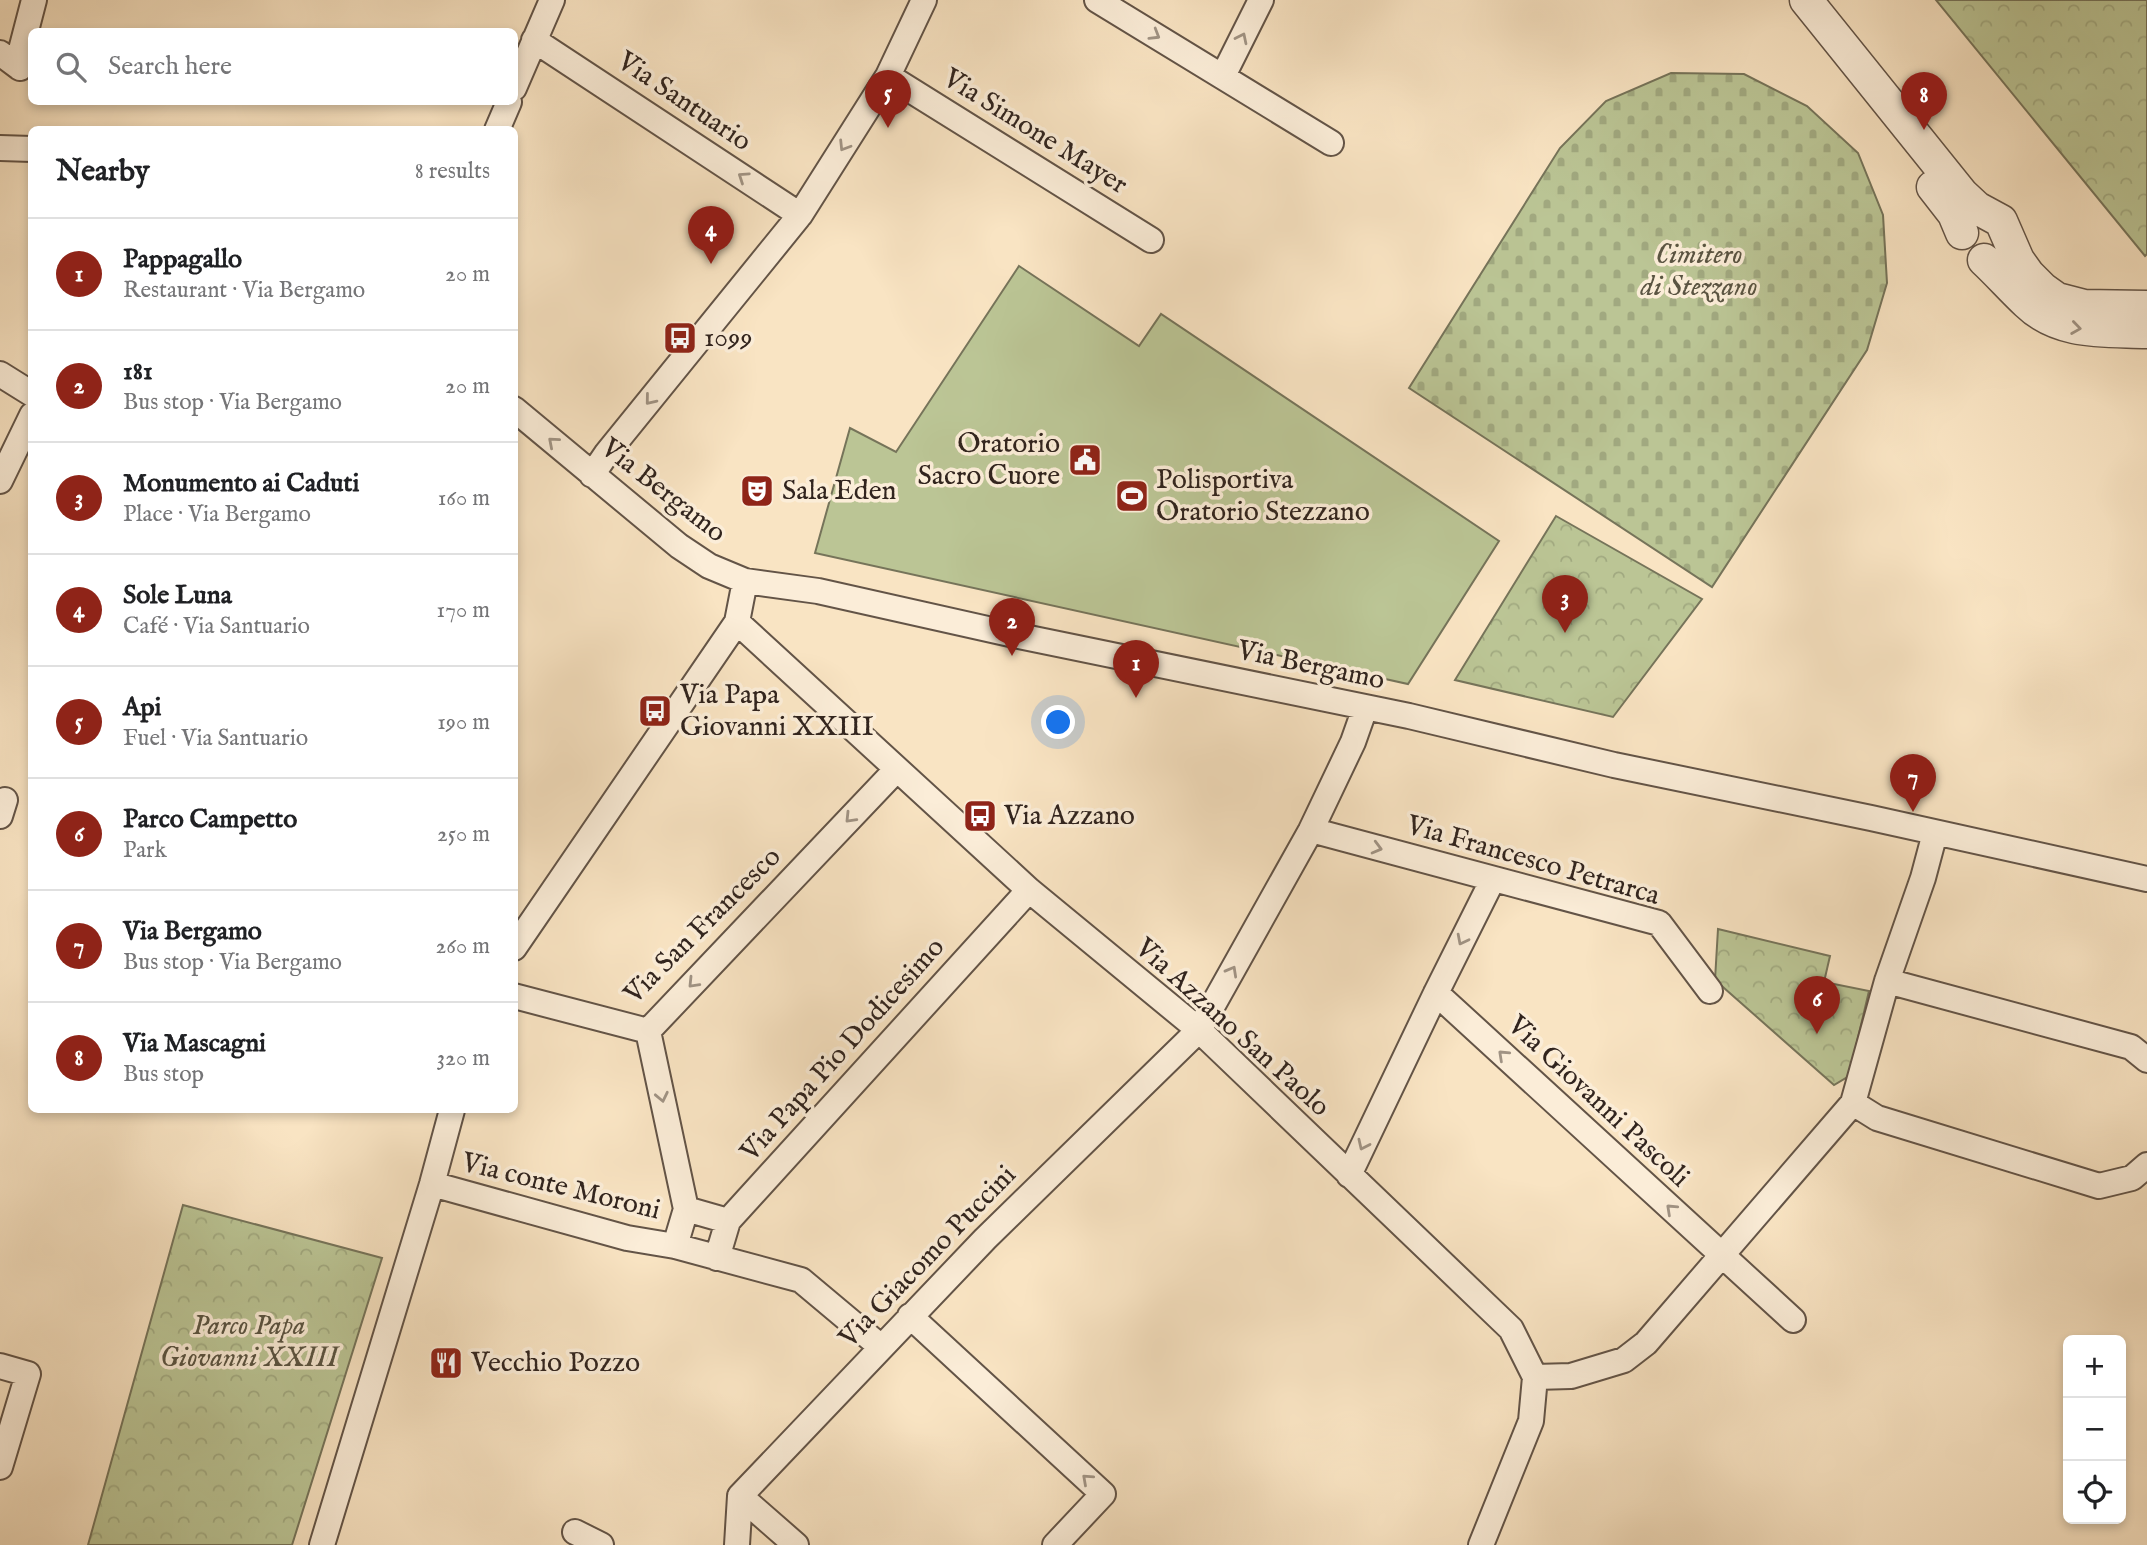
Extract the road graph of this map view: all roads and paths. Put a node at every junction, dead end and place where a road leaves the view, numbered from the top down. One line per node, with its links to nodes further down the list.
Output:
1 (34, 0): 9 (street)
2 (552, 0): 8 (street)
3 (924, 0): 10 (street)
4 (1097, 0): 11 (street, one-way to 11)
5 (1261, 0): 11 (street, one-way to 5)
6 (1783, 0): 20 (street)
7 (1806, 0): 19 (street)
8 (534, 40): 12 (street); 18 (street, Via Santuario, one-way to 8)
9 (0, 53)
10 (888, 76): 18 (street, one-way to 18); 21 (street, Via Simone Mayer)
11 (1223, 76): 15 (street)
12 (518, 78)
13 (508, 105): 14 (street)
14 (499, 126)
15 (1331, 143)
16 (0, 148): 17 (street)
17 (28, 149)
18 (800, 215): 29 (street, one-way to 29)
19 (1998, 225): 20 (street); 22 (street); 23 (street)
20 (1962, 233): 22 (street)
21 (1151, 240)
22 (1984, 260): 24 (street, one-way to 24)
23 (2147, 307)
24 (2147, 332)
25 (0, 374): 26 (street)
26 (28, 392)
27 (518, 412): 29 (street, Via Bergamo, one-way to 27)
28 (28, 423): 30 (street)
29 (592, 475): 31 (street, Via Bergamo)
30 (0, 481)
31 (746, 581): 32 (street); 33 (street, Via Bergamo)
32 (737, 622): 34 (street, Via Azzano San Paolo); 40 (street)
33 (1365, 708): 35 (street, Via Giacomo Puccini); 36 (street, Via Bergamo)
34 (897, 769): 39 (street, Via Azzano San Paolo); 46 (street, Via San Francesco, one-way to 46)
35 (1311, 830): 37 (street, Via Francesco Petrarca, one-way to 37); 45 (street, Via Giacomo Puccini, one-way to 35)
36 (1936, 832): 38 (street, Via Bergamo); 41 (street)
37 (1493, 879): 42 (street, Via Francesco Petrarca); 43 (street, one-way to 43)
38 (2147, 879)
39 (1029, 890): 45 (street, Via Azzano San Paolo); 54 (street, Via Papa Pio Dodicesimo)
40 (518, 942)
41 (1887, 981): 47 (street); 48 (street)
42 (1710, 991)
43 (1436, 993): 50 (street, one-way to 50); 56 (street, Via Giovanni Pascoli, one-way to 43)
44 (518, 997): 46 (street, Via San Francesco)
45 (1199, 1030): 50 (street, Via Azzano San Paolo); 58 (street, Via Giacomo Puccini)
46 (648, 1031): 53 (street, Via conte Moroni, one-way to 53)
47 (2147, 1060)
48 (1853, 1103): 51 (street); 56 (street)
49 (451, 1113): 52 (street)
50 (1349, 1175): 62 (street, Via Azzano San Paolo)
51 (2142, 1180)
52 (432, 1184): 55 (street, Via conte Moroni); 66 (street)
53 (686, 1209): 54 (street, Via conte Moroni); 55 (street, Via conte Moroni)
54 (728, 1221): 57 (street, Via Papa Pio Dodicesimo)
55 (675, 1246): 57 (street, Via conte Moroni)
56 (1721, 1255): 59 (street, Via Giovanni Pascoli); 62 (street)
57 (717, 1258): 60 (street, Via conte Moroni)
58 (910, 1316): 60 (street, Via Giacomo Puccini); 70 (street, one-way to 58)
59 (1793, 1320)
60 (881, 1347): 64 (street, Via Giacomo Puccini)
61 (0, 1366): 63 (street)
62 (1535, 1377): 71 (street)
63 (0, 1467)
64 (740, 1496): 68 (street); 69 (street)
65 (575, 1532): 67 (street)
66 (322, 1545)
67 (601, 1545)
68 (737, 1545)
69 (796, 1545)
70 (1055, 1545)
71 (1481, 1545)

